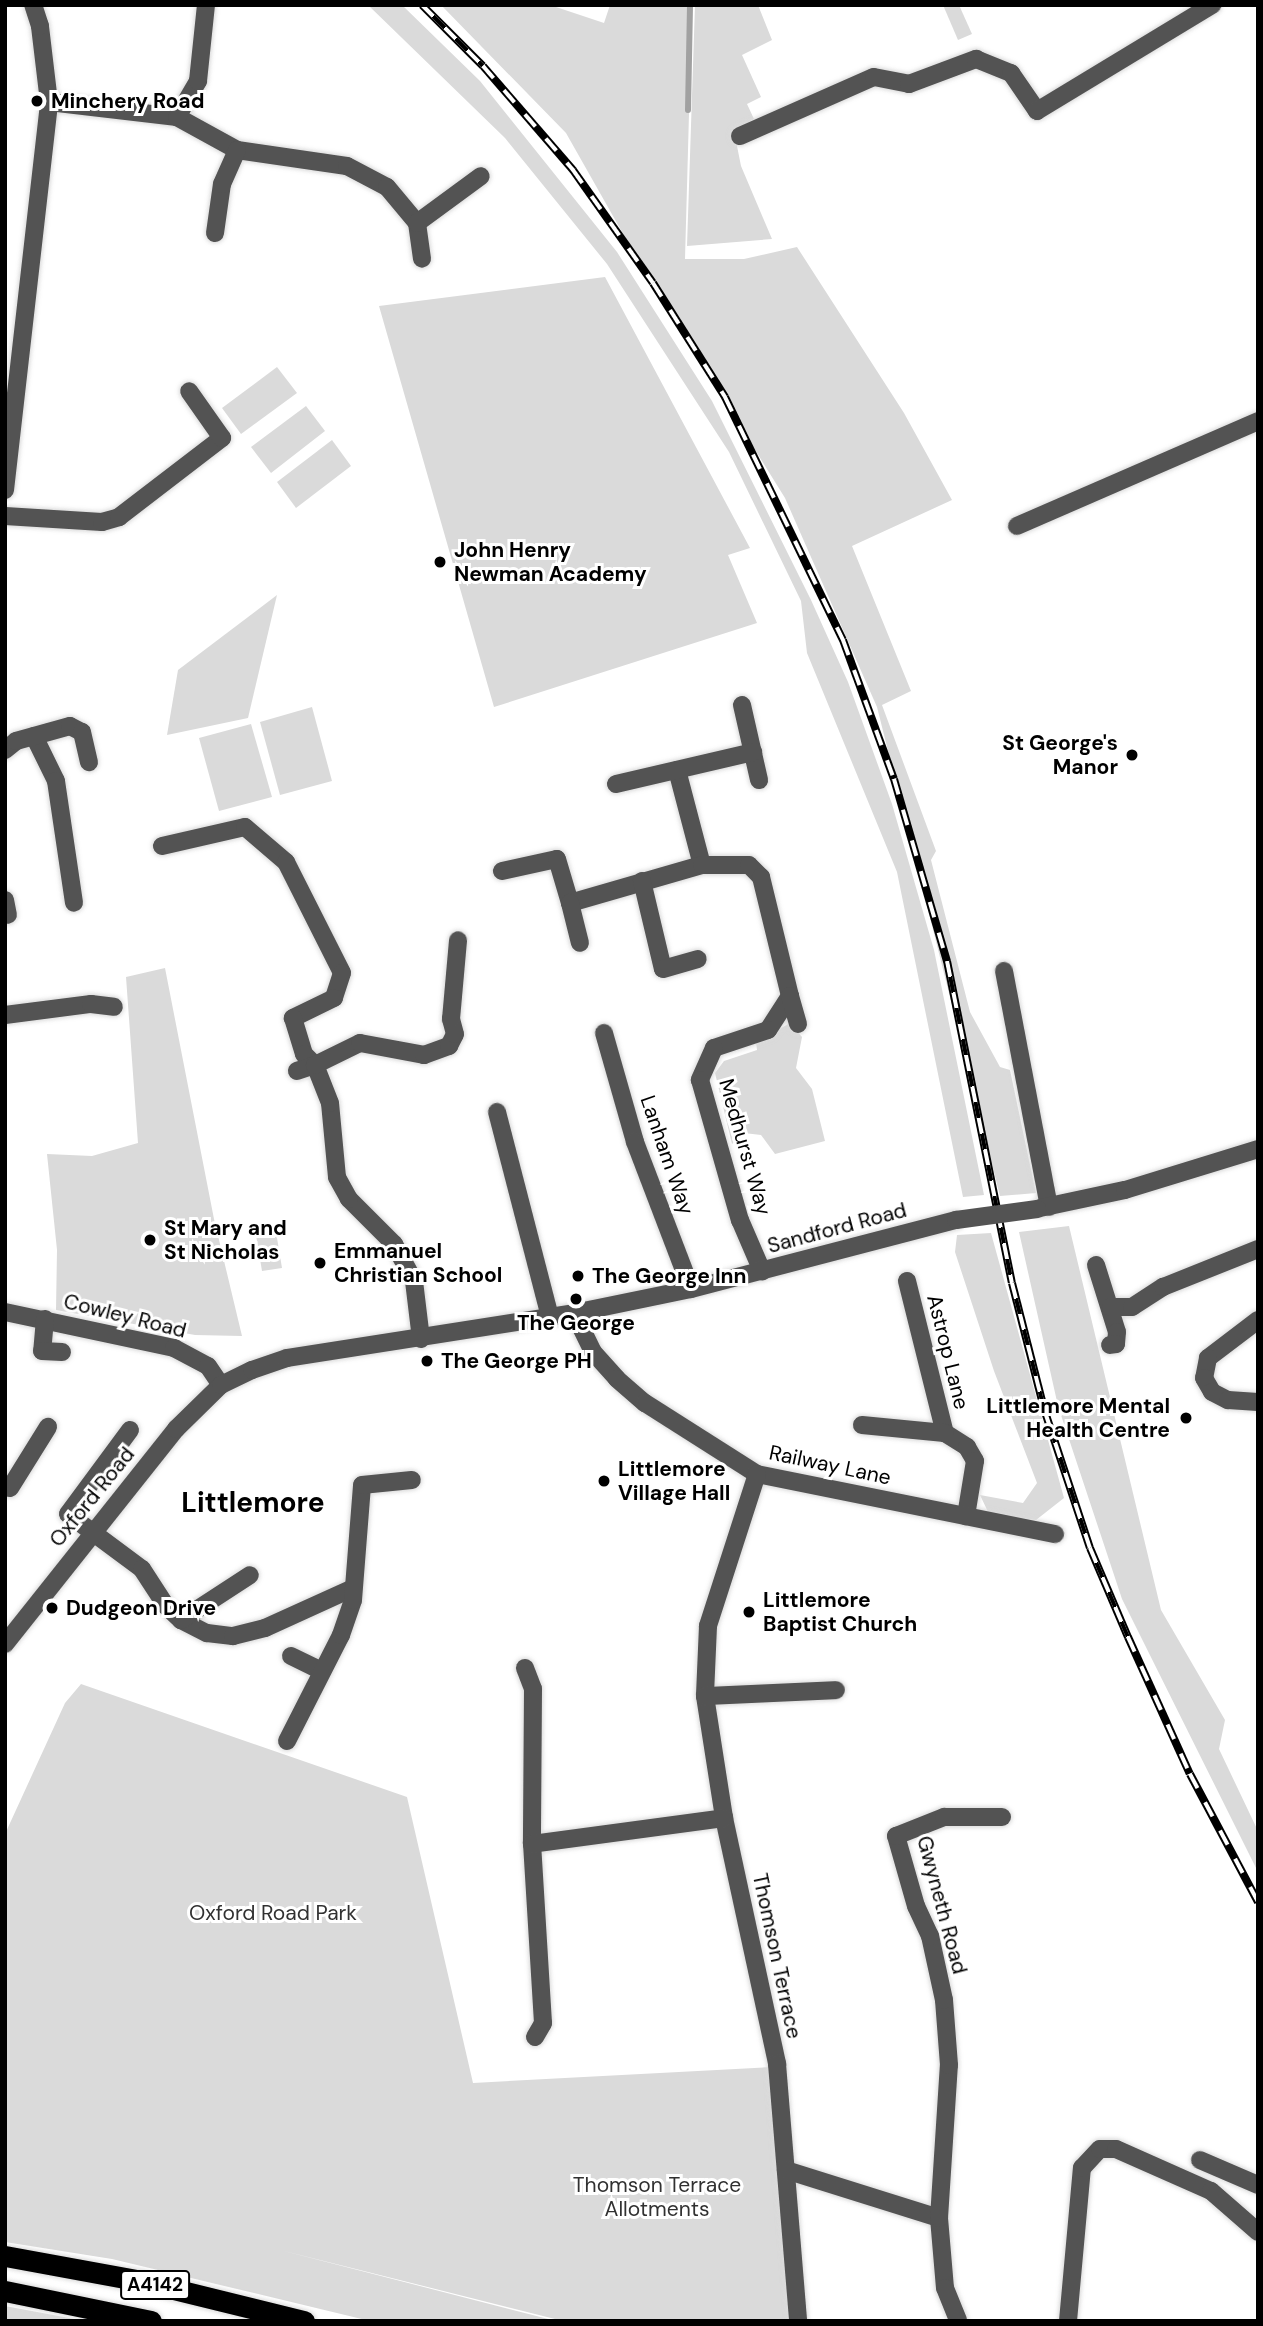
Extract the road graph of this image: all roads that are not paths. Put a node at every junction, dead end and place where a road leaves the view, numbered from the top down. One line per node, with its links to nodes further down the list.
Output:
1 (33, 5): 4 (street)
2 (206, 5): 5 (street)
3 (1212, 5): 6 (street)
4 (49, 102): 5 (street); 13 (street)
5 (177, 117): 7 (street)
6 (740, 136)
7 (237, 150): 9 (street); 10 (street)
8 (481, 176): 9 (street)
9 (417, 223): 11 (street)
10 (215, 233)
11 (422, 258)
12 (189, 391): 16 (street)
13 (9, 406): 15 (street)
14 (1258, 421): 17 (street)
15 (5, 490)
16 (5, 516)
17 (1017, 526)
18 (742, 705): 21 (street)
19 (34, 736): 20 (street); 22 (street); 30 (street)
20 (5, 750)
21 (753, 752): 23 (street); 24 (street)
22 (89, 762)
23 (677, 770): 25 (street); 27 (street)
24 (759, 780)
25 (616, 783)
26 (162, 846): 41 (street)
27 (702, 865): 29 (street); 36 (street)
28 (502, 871): 31 (street)
29 (642, 881): 31 (street); 34 (street)
30 (74, 903)
31 (570, 903): 33 (street)
32 (458, 940): 41 (street)
33 (580, 943)
34 (698, 959)
35 (1004, 971): 45 (street)
36 (790, 996): 39 (street); 48 (street, Medhurst Way)
37 (114, 1007): 38 (street)
38 (5, 1015)
39 (798, 1024)
40 (604, 1034): 50 (street, Lanham Way)
41 (315, 1065): 42 (street); 57 (street)
42 (297, 1071)
43 (498, 1112): 54 (street)
44 (1258, 1149): 45 (street, Sandford Road)
45 (1043, 1208): 48 (street, Sandford Road, bridge)
46 (1258, 1250): 51 (street)
47 (1096, 1265): 51 (street)
48 (762, 1271): 50 (street, Sandford Road)
49 (906, 1282): 65 (street, Astrop Lane)
50 (691, 1289): 53 (street, Sandford Road)
51 (1111, 1307): 58 (street)
52 (5, 1312): 55 (street, Cowley Road)
53 (574, 1313): 54 (street, Sandford Road); 68 (street, Railway Lane)
54 (550, 1317): 57 (street, Sandford Road)
55 (45, 1319): 59 (street); 60 (street, Cowley Road)
56 (1258, 1321): 61 (street)
57 (421, 1339): 60 (street, Sandford Road)
58 (1110, 1345)
59 (62, 1352)
60 (221, 1385): 72 (street, Oxford Road)
61 (1258, 1402)
62 (862, 1425): 65 (street, Astrop Lane)
63 (48, 1427): 67 (street)
64 (130, 1430): 72 (street)
65 (945, 1433): 71 (street, Astrop Lane)
66 (5, 1459): 67 (street)
67 (22, 1469): 70 (street)
68 (757, 1474): 71 (street, Railway Lane); 82 (street, Thomson Terrace)
69 (412, 1480): 75 (street)
70 (10, 1488)
71 (966, 1516): 73 (street, Railway Lane)
72 (92, 1533): 76 (street); 77 (street, Oxford Road)
73 (1055, 1534)
74 (250, 1575): 76 (street)
75 (351, 1589): 76 (street); 80 (street)
76 (181, 1620)
77 (5, 1644)
78 (291, 1657): 80 (street)
79 (525, 1668): 86 (street)
80 (323, 1671): 83 (street)
81 (836, 1690): 82 (street)
82 (705, 1696): 85 (street, Thomson Terrace)
83 (287, 1741)
84 (1002, 1817): 91 (street, Gwyneth Road)
85 (724, 1818): 86 (street); 89 (street, Thomson Terrace)
86 (532, 1843): 87 (street)
87 (535, 2037)
88 (1200, 2160): 90 (street)
89 (786, 2170): 91 (street); 97 (street, Thomson Terrace)
90 (1258, 2185)
91 (939, 2218): 98 (street)
92 (1258, 2232): 99 (street)
93 (5, 2256): 96 (highway, A4142)
94 (5, 2291): 95 (highway, A4142)
95 (151, 2321)
96 (304, 2321)
97 (798, 2321)
98 (958, 2321)
99 (1069, 2321)

